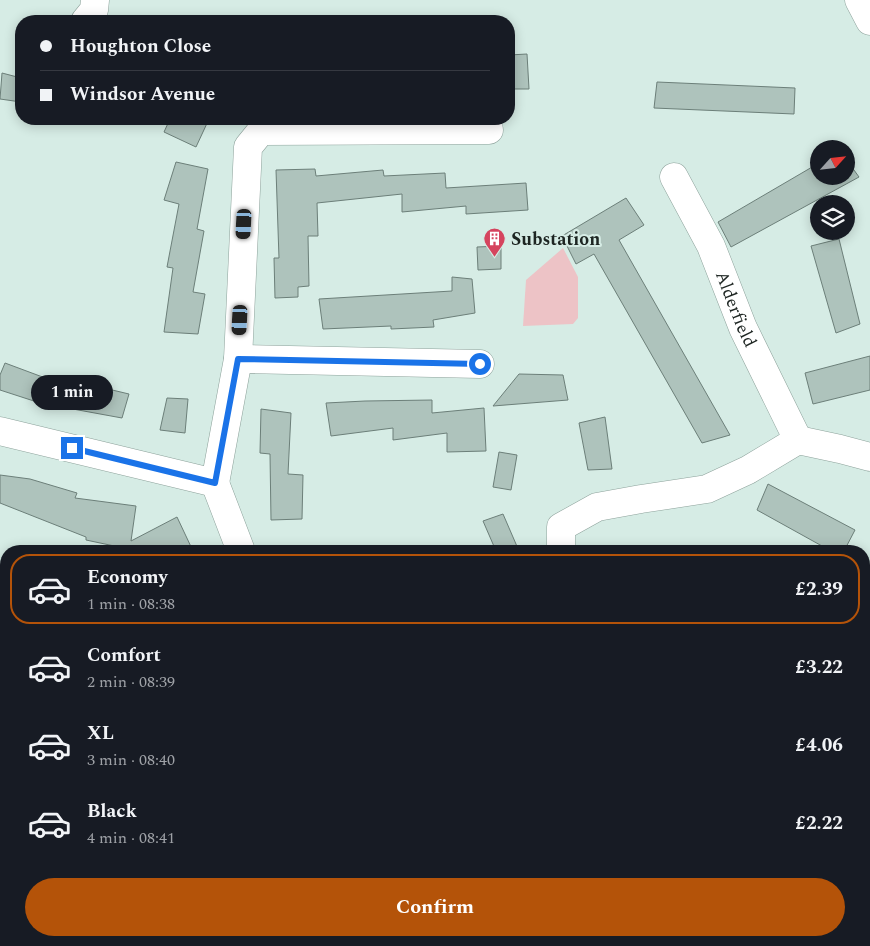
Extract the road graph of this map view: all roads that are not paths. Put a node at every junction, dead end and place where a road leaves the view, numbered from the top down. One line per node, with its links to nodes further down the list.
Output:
1 (95, 0): 3 (street)
2 (859, 0): 4 (street)
3 (90, 15)
4 (870, 21)
5 (489, 130): 7 (street)
6 (674, 178): 10 (street, Alderfield)
7 (238, 359): 8 (street); 12 (street)
8 (480, 364)
9 (0, 431): 12 (street)
10 (798, 440): 11 (street); 14 (street)
11 (870, 457)
12 (215, 483): 13 (street)
13 (239, 545)
14 (561, 545)

